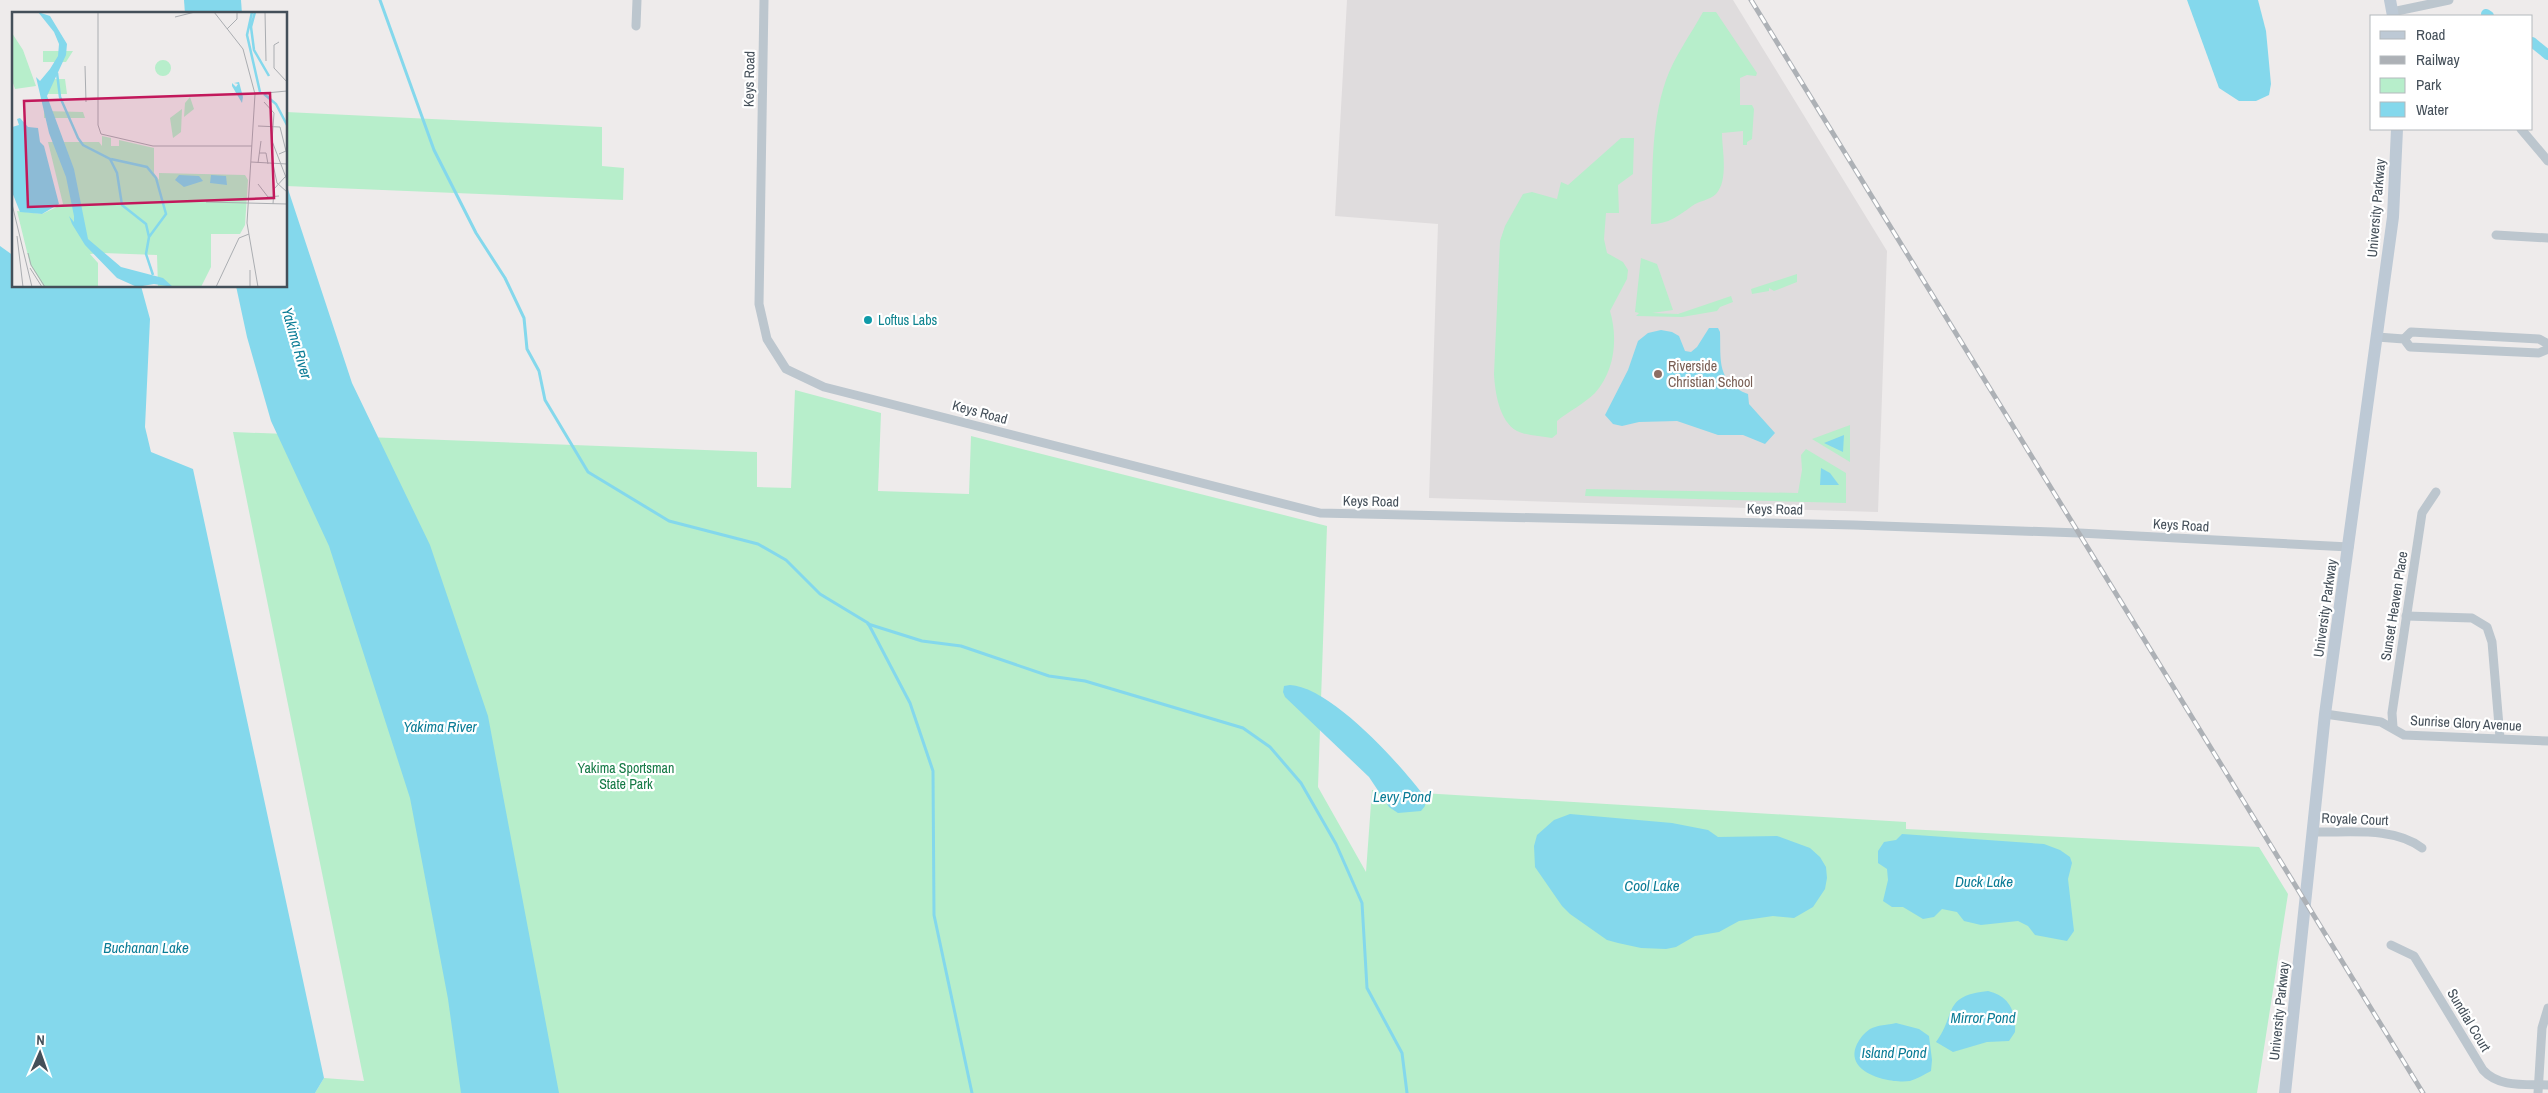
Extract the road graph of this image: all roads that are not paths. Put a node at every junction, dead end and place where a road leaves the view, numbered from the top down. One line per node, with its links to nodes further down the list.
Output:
1 (637, 0): 5 (street)
2 (764, 0): 18 (street, Keys Road)
3 (2449, 0): 4 (street)
4 (2392, 10)
5 (636, 26)
6 (2397, 130): 12 (main road, University Parkway)
7 (2522, 130): 8 (street)
8 (2548, 161)
9 (2496, 235): 10 (street)
10 (2548, 238)
11 (2472, 336): 13 (street); 14 (street); 16 (street)
12 (2377, 337): 13 (street); 18 (main road, University Parkway)
13 (2404, 339): 16 (street)
14 (2548, 344)
15 (2548, 349): 16 (street)
16 (2472, 350)
17 (2436, 492): 19 (street, Sunset Heaven Place)
18 (2349, 547): 20 (main road, University Parkway)
19 (2406, 616): 21 (street, Sunset Heaven Place); 22 (street)
20 (2325, 714): 21 (street, Sunrise Glory Avenue); 24 (main road, University Parkway)
21 (2393, 727): 22 (street, Sunrise Glory Avenue)
22 (2500, 738): 23 (street, Sunrise Glory Avenue)
23 (2548, 741)
24 (2313, 832): 25 (street, Royale Court); 30 (main road, University Parkway)
25 (2422, 848)
26 (2391, 945): 29 (street, Sundial Court)
27 (2548, 1008): 29 (street)
28 (2548, 1085): 29 (street, Sundial Court)
29 (2538, 1089)
30 (2285, 1093)

